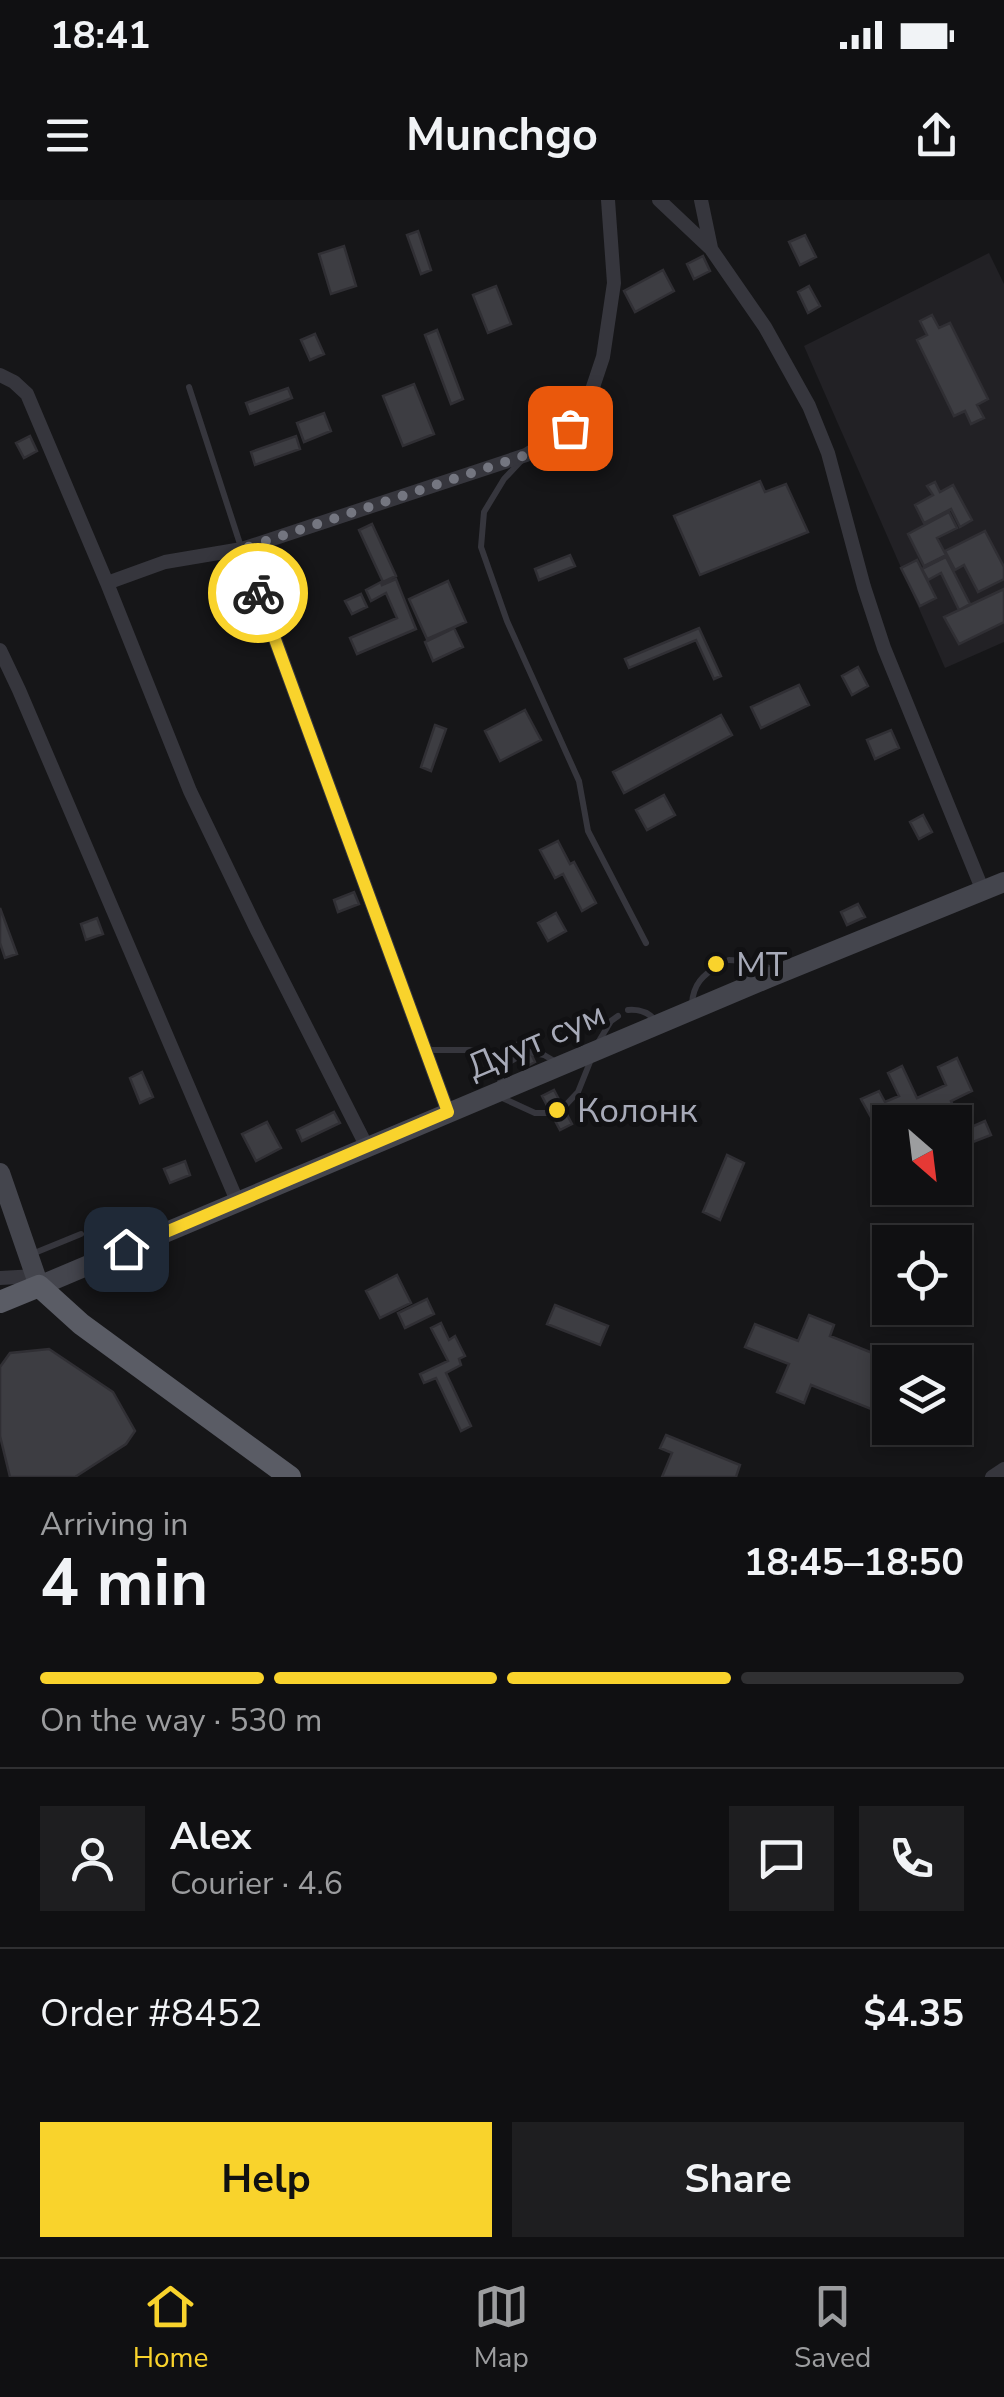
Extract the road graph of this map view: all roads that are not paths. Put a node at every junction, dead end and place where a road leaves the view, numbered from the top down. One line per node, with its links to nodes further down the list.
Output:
1 (608, 200): 7 (street)
2 (659, 200): 4 (street)
3 (702, 200): 4 (street)
4 (711, 250): 12 (street)
5 (0, 375): 9 (street)
6 (189, 387): 8 (lane)
7 (526, 455): 8 (street); 13 (lane)
8 (242, 549): 9 (street); 21 (street)
9 (106, 583): 31 (street)
10 (0, 650): 33 (street)
11 (1004, 882): 12 (main road, Дуут сум)
12 (983, 891): 16 (main road, Дуут сум)
13 (646, 943)
14 (729, 960): 16 (lane)
15 (720, 965): 18 (lane)
16 (783, 972): 18 (main road, Дуут сум)
17 (628, 1010): 20 (lane)
18 (691, 1010): 20 (main road, Дуут сум)
19 (618, 1016): 22 (lane)
20 (659, 1024): 22 (main road, Дуут сум)
21 (426, 1050): 25 (lane); 29 (street)
22 (594, 1051): 26 (main road, Дуут сум); 28 (lane)
23 (530, 1052): 26 (lane)
24 (518, 1057): 25 (lane)
25 (504, 1065): 27 (lane)
26 (561, 1065): 27 (main road, Дуут сум)
27 (496, 1092): 29 (main road, Дуут сум); 30 (lane)
28 (563, 1108)
29 (448, 1112): 31 (main road, Дуут сум)
30 (552, 1113)
31 (367, 1147): 33 (main road, Дуут сум)
32 (0, 1172): 37 (main road)
33 (238, 1203): 36 (main road, Дуут сум)
34 (91, 1229): 36 (lane)
35 (81, 1234): 37 (lane)
36 (126, 1249): 37 (main road, Дуут сум)
37 (34, 1273): 38 (street); 39 (highway); 41 (highway)
38 (0, 1278)
39 (0, 1302)
40 (1004, 1469): 42 (street)
41 (290, 1477)
42 (992, 1477)

